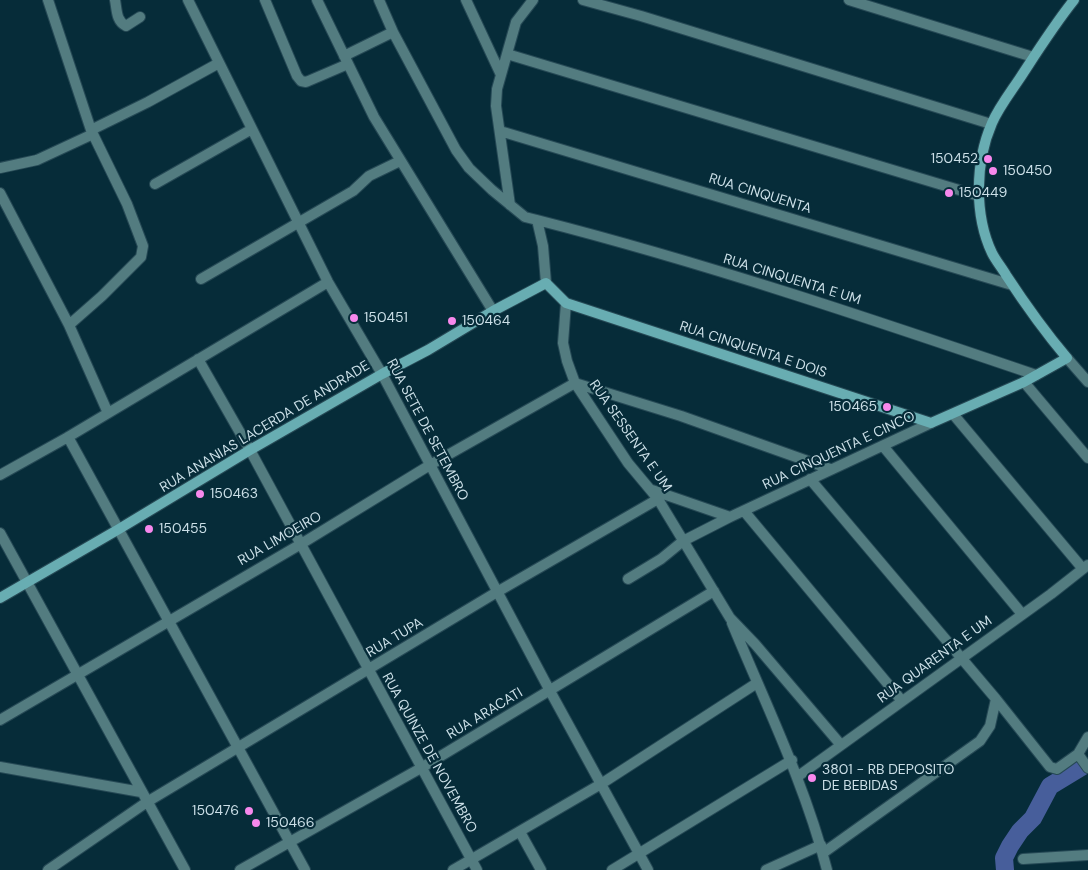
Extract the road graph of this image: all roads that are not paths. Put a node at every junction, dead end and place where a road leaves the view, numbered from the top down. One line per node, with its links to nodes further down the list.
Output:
1 (48, 0): 22 (street)
2 (115, 0): 12 (street)
3 (188, 0): 17 (street, RUA SETE DE SETEMBRO)
4 (265, 0): 16 (street)
5 (317, 0): 16 (street)
6 (379, 0): 13 (street)
7 (466, 0): 18 (street)
8 (533, 0): 14 (street)
9 (583, 0): 19 (street)
10 (849, 0): 15 (street)
11 (1074, 0): 15 (street)
12 (140, 17)
13 (393, 32): 16 (street); 28 (street)
14 (507, 54): 18 (street); 27 (street)
15 (1033, 57): 19 (street)
16 (346, 60): 23 (street)
17 (219, 63): 20 (street, RUA SETE DE SETEMBRO); 22 (street)
18 (501, 75): 21 (street)
19 (991, 124): 27 (street)
20 (252, 129): 25 (street); 30 (street, RUA SETE DE SETEMBRO)
21 (500, 131): 28 (street); 34 (street, RUA CINQUENTA)
22 (92, 132): 24 (street); 37 (street)
23 (400, 161): 30 (street); 36 (street)
24 (0, 168)
25 (155, 184)
26 (0, 193): 37 (street)
27 (979, 196): 34 (street)
28 (510, 205): 29 (street)
29 (537, 220): 33 (street); 41 (street, RUA CINQUENTA E UM)
30 (299, 221): 31 (street); 32 (street, RUA SETE DE SETEMBRO)
31 (201, 279)
32 (328, 282): 39 (street); 40 (street, RUA SETE DE SETEMBRO)
33 (546, 283): 35 (street); 36 (street, RUA ANANIAS LACERDA DE ANDRADE)
34 (1012, 284): 38 (street)
35 (566, 303): 44 (street, RUA SESSENTA E UM); 47 (street, RUA CINQUENTA E DOIS)
36 (493, 311): 40 (street, RUA ANANIAS LACERDA DE ANDRADE)
37 (69, 325): 45 (street)
38 (1068, 358): 41 (street, RUA CINQUENTA E CINCO); 43 (street)
39 (198, 359): 45 (street); 50 (street, RUA QUINZE DE NOVEMBRO)
40 (382, 374): 50 (street, RUA ANANIAS LACERDA DE ANDRADE); 52 (street, RUA SETE DE SETEMBRO)
41 (1036, 375): 42 (street, RUA CINQUENTA E CINCO)
42 (1024, 382): 46 (street, RUA CINQUENTA E CINCO); 51 (street)
43 (1088, 382)
44 (575, 383): 52 (street, RUA LIMOEIRO); 53 (street); 56 (street, RUA SESSENTA E UM)
45 (108, 413): 48 (street)
46 (953, 414): 47 (street, RUA CINQUENTA E CINCO); 64 (street)
47 (932, 422): 49 (street, RUA CINQUENTA E CINCO)
48 (68, 437): 54 (street); 60 (street)
49 (883, 446): 53 (street, RUA CINQUENTA E CINCO); 70 (street)
50 (250, 450): 60 (street, RUA ANANIAS LACERDA DE ANDRADE); 63 (street, RUA QUINZE DE NOVEMBRO)
51 (1088, 458)
52 (430, 465): 63 (street, RUA LIMOEIRO); 68 (street, RUA SETE DE SETEMBRO)
53 (830, 469): 55 (street, RUA CINQUENTA E CINCO)
54 (0, 475)
55 (810, 479): 58 (street, RUA CINQUENTA E CINCO); 73 (street)
56 (652, 490): 57 (street, RUA SESSENTA E UM); 59 (street)
57 (658, 499): 62 (street, RUA SESSENTA E UM); 68 (street, RUA TUPA)
58 (744, 511): 59 (street, RUA CINQUENTA E CINCO); 79 (street)
59 (730, 517): 62 (street, RUA CINQUENTA E CINCO)
60 (119, 530): 66 (street, RUA ANANIAS LACERDA DE ANDRADE); 72 (street)
61 (0, 533): 66 (street)
62 (683, 541): 65 (street, RUA CINQUENTA E CINCO); 67 (street, RUA SESSENTA E UM)
63 (301, 544): 72 (street, RUA LIMOEIRO); 74 (street, RUA QUINZE DE NOVEMBRO)
64 (1085, 567): 70 (street, RUA QUARENTA E UM)
65 (628, 579)
66 (28, 582): 69 (street, RUA ANANIAS LACERDA DE ANDRADE); 75 (street)
67 (714, 591): 71 (street, RUA SESSENTA E UM); 77 (street, RUA ARACATI)
68 (496, 592): 74 (street, RUA TUPA); 77 (street, RUA SETE DE SETEMBRO)
69 (0, 598)
70 (1022, 614): 73 (street, RUA QUARENTA E UM)
71 (730, 618): 76 (street); 82 (street, RUA SESSENTA E UM)
72 (169, 620): 75 (street, RUA LIMOEIRO); 83 (street)
73 (962, 658): 78 (street); 79 (street, RUA QUARENTA E UM)
74 (368, 670): 83 (street, RUA TUPA); 87 (street, RUA QUINZE DE NOVEMBRO)
75 (79, 675): 80 (street, RUA LIMOEIRO); 91 (street)
76 (757, 684): 85 (street); 90 (street)
77 (550, 691): 87 (street, RUA ARACATI); 90 (street, RUA SETE DE SETEMBRO)
78 (996, 699): 84 (street); 95 (street)
79 (902, 701): 82 (street, RUA QUARENTA E UM)
80 (0, 720)
81 (1088, 737): 84 (street)
82 (841, 745): 89 (street, RUA QUARENTA E UM)
83 (238, 748): 92 (street, RUA TUPA); 94 (street)
84 (1078, 754): 88 (street)
85 (792, 760): 89 (street); 96 (street)
86 (0, 767): 91 (street)
87 (421, 768): 94 (street, RUA ARACATI); 99 (street, RUA QUINZE DE NOVEMBRO)
88 (1088, 768)
89 (797, 777): 95 (street)
90 (601, 784): 93 (street); 96 (street, RUA SETE DE SETEMBRO)
91 (141, 792): 92 (street)
92 (147, 802): 100 (street, RUA TUPA); 101 (street)
93 (520, 832): 99 (street); 106 (street)
94 (290, 842): 102 (street, RUA ARACATI); 103 (street)
95 (822, 849): 109 (street); 110 (street)
96 (639, 855): 107 (street); 108 (street, RUA SETE DE SETEMBRO)
97 (1088, 855): 98 (street)
98 (1023, 859)
99 (472, 860): 104 (street); 105 (street, RUA QUINZE DE NOVEMBRO)
100 (48, 870)
101 (185, 870)
102 (240, 870)
103 (305, 870)
104 (454, 870)
105 (477, 870)
106 (541, 870)
107 (612, 870)
108 (648, 870)
109 (766, 870)
110 (827, 870)

